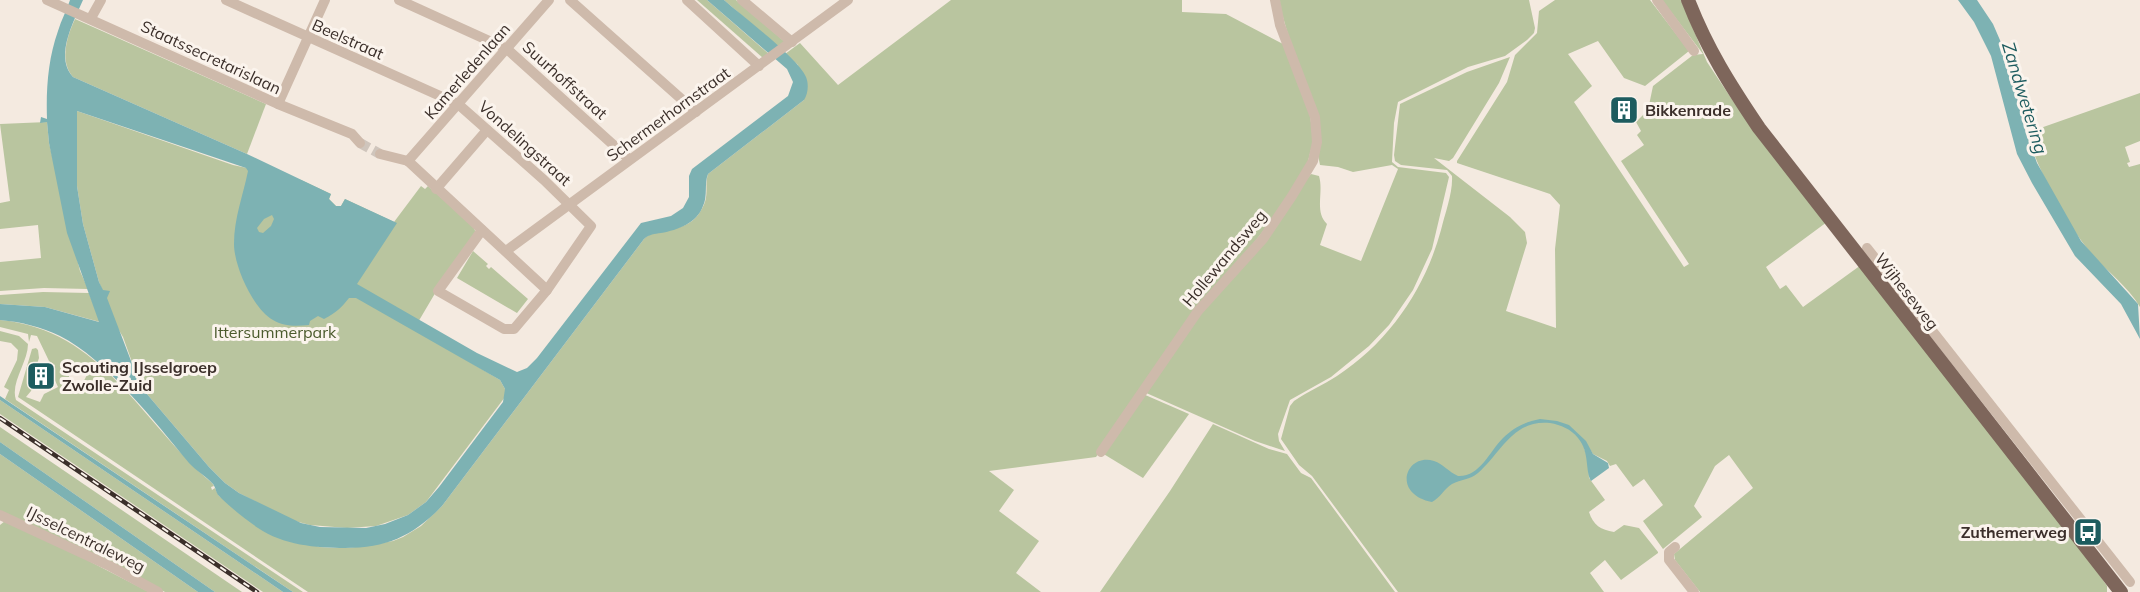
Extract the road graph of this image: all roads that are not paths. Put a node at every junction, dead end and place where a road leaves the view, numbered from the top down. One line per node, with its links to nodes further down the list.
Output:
1 (101, 0): 14 (street)
2 (226, 0): 15 (street, Beelstraat)
3 (325, 0): 15 (street)
4 (399, 0): 17 (street, Suurhoffstraat)
5 (549, 0): 17 (street, Kamerledenlaan)
6 (570, 0): 22 (street)
7 (687, 0): 19 (street)
8 (742, 0): 16 (street)
9 (848, 0): 16 (street, Schermerhornstraat)
10 (1275, 0): 34 (street, Hollewandsweg)
11 (1657, 0): 18 (street)
12 (1688, 0): 37 (main road, Wijheseweg)
13 (55, 2): 14 (street, Staatssecretarislaan)
14 (91, 18): 20 (street, Staatssecretarislaan)
15 (307, 37): 20 (street); 21 (street, Beelstraat)
16 (788, 45): 19 (street, Schermerhornstraat)
17 (507, 49): 21 (street, Kamerledenlaan); 26 (street, Suurhoffstraat)
18 (1694, 51)
19 (759, 66): 22 (street, Schermerhornstraat)
20 (278, 104): 24 (street, Staatssecretarislaan)
21 (458, 104): 23 (street, Vondelingstraat); 27 (street, Kamerledenlaan)
22 (696, 112): 26 (street, Schermerhornstraat)
23 (487, 130): 28 (street); 29 (street, Vondelingstraat)
24 (360, 143)
25 (380, 154): 27 (street)
26 (629, 159): 29 (street, Schermerhornstraat)
27 (408, 162): 28 (street)
28 (436, 189): 30 (street)
29 (571, 205): 32 (street, Schermerhornstraat); 33 (street, Vondelingstraat)
30 (482, 230): 32 (street); 33 (street)
31 (1867, 248): 37 (street, Wijheseweg)
32 (506, 251): 33 (street)
33 (547, 290)
34 (1101, 452)
35 (0, 515): 38 (street, IJsselcentraleweg)
36 (1675, 547): 39 (street)
37 (2126, 588)
38 (158, 592)
39 (1694, 592)

